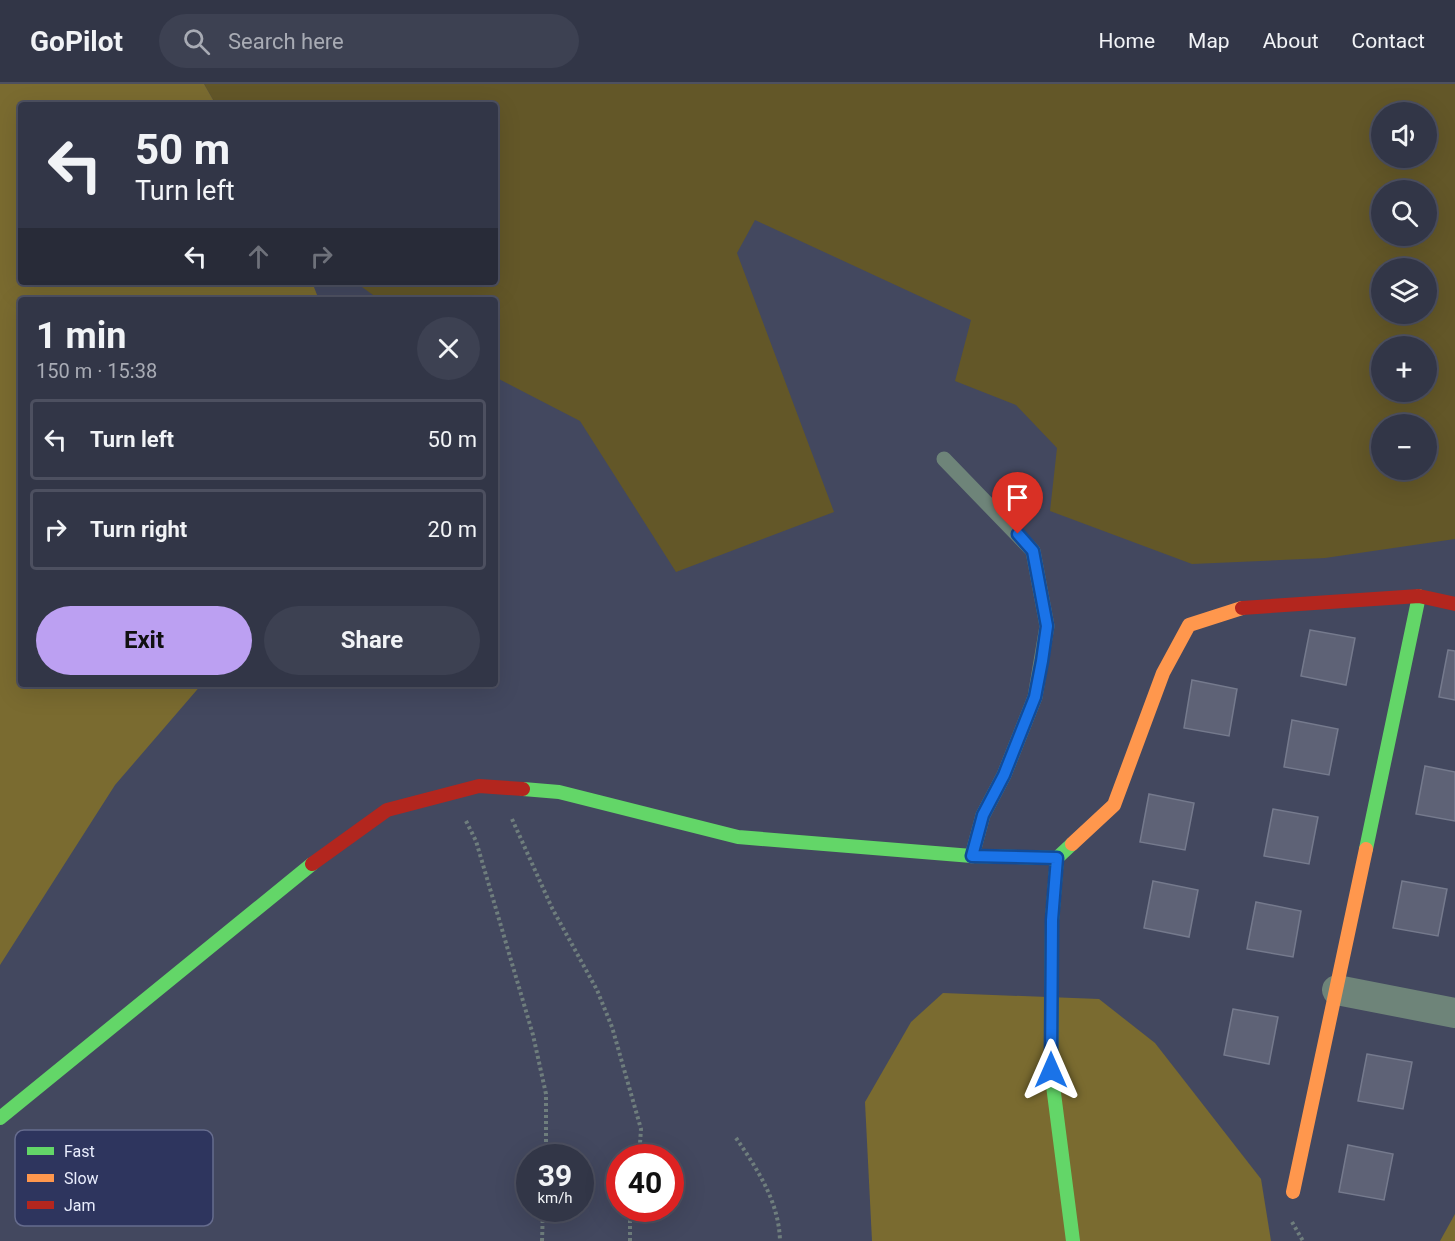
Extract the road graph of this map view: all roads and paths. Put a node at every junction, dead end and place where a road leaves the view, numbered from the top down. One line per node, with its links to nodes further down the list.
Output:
1 (944, 459): 6 (lane)
2 (1419, 596): 3 (street); 7 (street); 8 (street)
3 (1455, 604)
4 (509, 788): 5 (street); 6 (street); 13 (path)
5 (452, 793): 10 (street); 12 (path)
6 (972, 856): 7 (street)
7 (1057, 858): 20 (street)
8 (1337, 990): 9 (street); 14 (street)
9 (1455, 1013)
10 (0, 1118)
11 (736, 1138): 19 (path)
12 (546, 1144)
13 (640, 1144)
14 (1293, 1192)
15 (543, 1222): 17 (path)
16 (630, 1222): 18 (path)
17 (542, 1241)
18 (630, 1241)
19 (780, 1241)
20 (1073, 1241)

